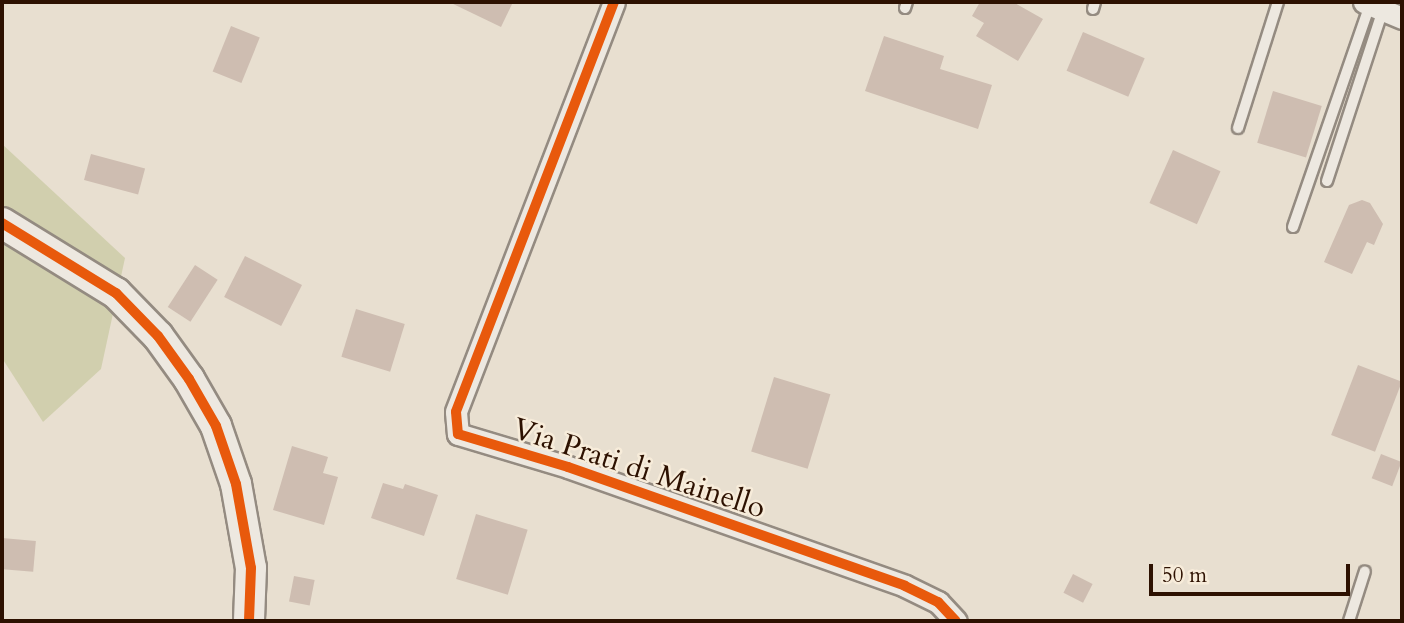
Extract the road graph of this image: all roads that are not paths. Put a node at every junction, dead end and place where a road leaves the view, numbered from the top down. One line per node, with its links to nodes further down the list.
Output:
1 (614, 2): 10 (street, Via Prati di Mainello)
2 (1278, 2): 4 (lane)
3 (1380, 9): 5 (lane); 7 (lane)
4 (1238, 128)
5 (1327, 181)
6 (2, 223): 9 (street)
7 (1293, 227)
8 (1365, 571): 11 (lane)
9 (249, 621)
10 (956, 621)
11 (1349, 621)

